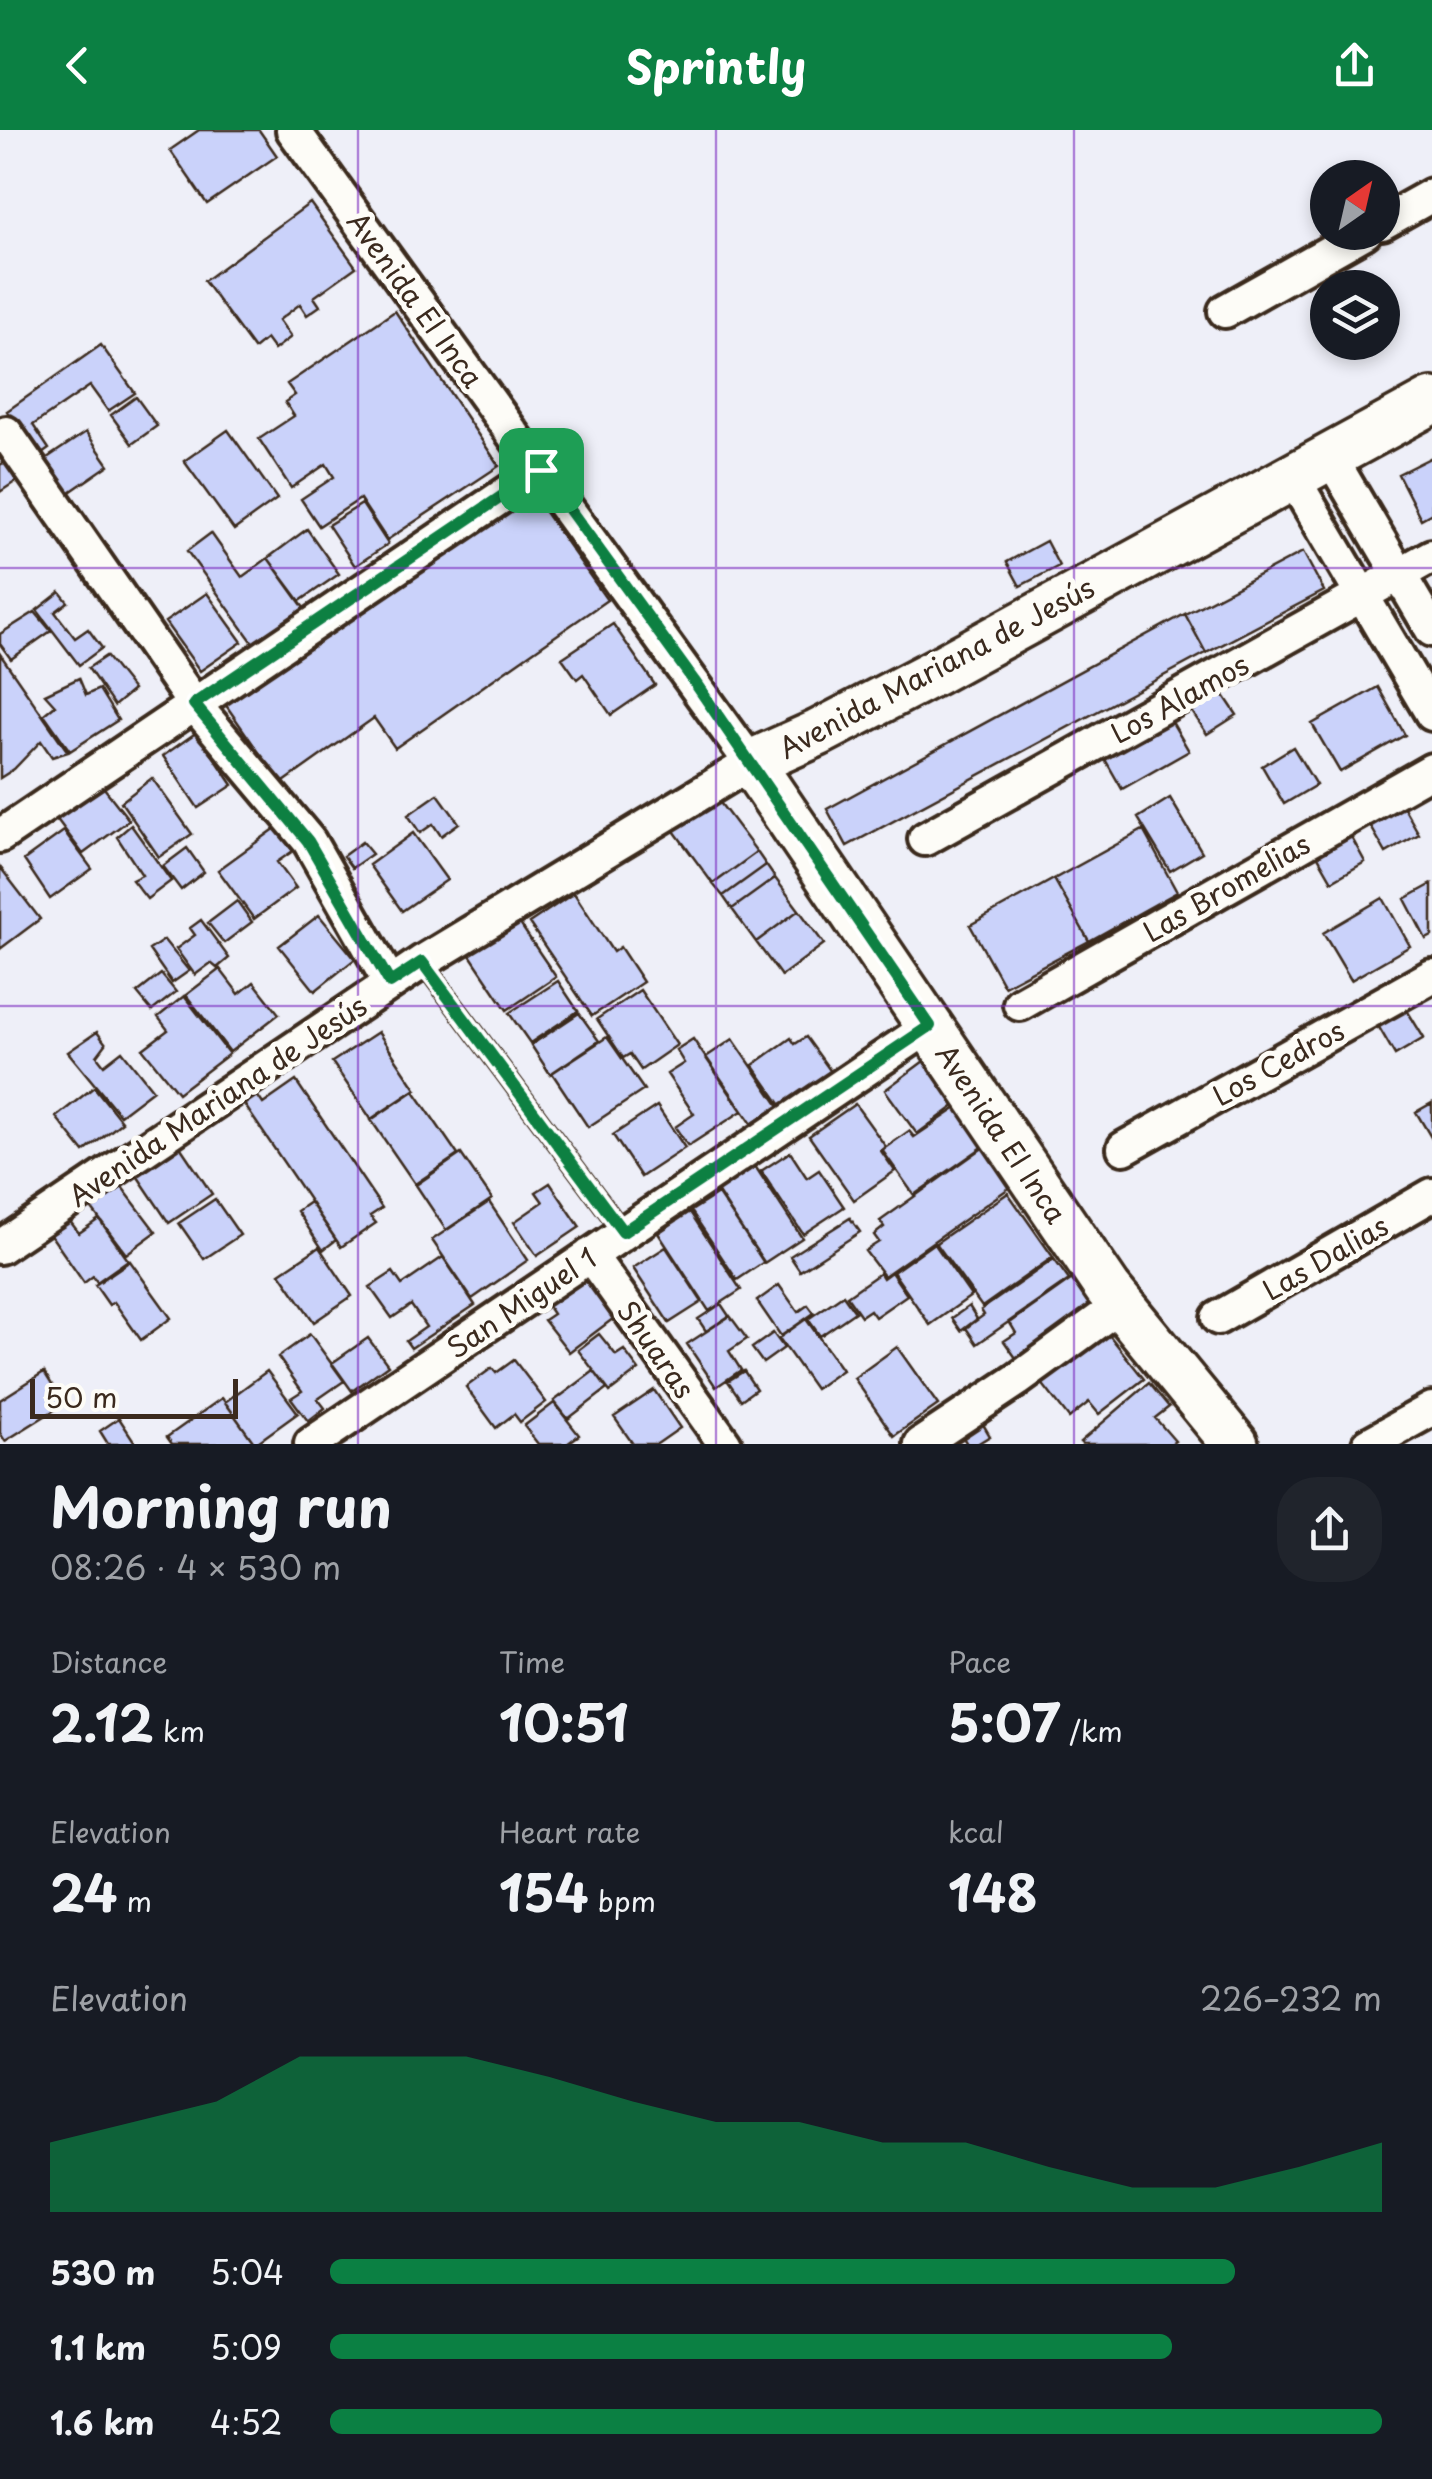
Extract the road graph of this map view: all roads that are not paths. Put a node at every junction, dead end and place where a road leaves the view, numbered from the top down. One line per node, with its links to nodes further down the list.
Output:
1 (294, 130): 9 (street, Avenida El Inca)
2 (1432, 195): 3 (street)
3 (1400, 212)
4 (1333, 250): 5 (street)
5 (1225, 311)
6 (1432, 401): 8 (street, Avenida Mariana de Jesús)
7 (2, 432): 14 (street)
8 (1312, 468): 11 (street); 12 (street); 16 (street, Avenida Mariana de Jesús)
9 (541, 470): 14 (street); 16 (street, Avenida El Inca)
10 (1432, 556): 11 (street, Los Alamos)
11 (1400, 573): 12 (street, Los Alamos); 13 (street)
12 (1364, 594): 15 (street); 19 (street, Los Alamos)
13 (1432, 630)
14 (194, 704): 18 (street); 22 (street)
15 (1432, 714)
16 (751, 763): 20 (street, Avenida Mariana de Jesús); 24 (street, Avenida El Inca)
17 (1432, 770): 23 (street, Las Bromelias)
18 (0, 836)
19 (925, 839)
20 (422, 962): 22 (street, Avenida Mariana de Jesús); 27 (lane)
21 (1432, 976): 25 (street, Los Cedros)
22 (390, 983): 28 (street, Avenida Mariana de Jesús)
23 (1020, 1004)
24 (930, 1026): 27 (street, San Miguel 1); 30 (street, Avenida El Inca)
25 (1124, 1148)
26 (1432, 1195): 31 (street, Las Dalias)
27 (623, 1232): 29 (street, San Miguel 1)
28 (0, 1247)
29 (590, 1255): 33 (street, San Miguel 1); 34 (street, Shuaras)
30 (1120, 1304): 35 (street); 36 (street, Avenida El Inca)
31 (1218, 1318)
32 (1432, 1408): 37 (street)
33 (311, 1444)
34 (724, 1444)
35 (922, 1444)
36 (1235, 1444)
37 (1369, 1444)

